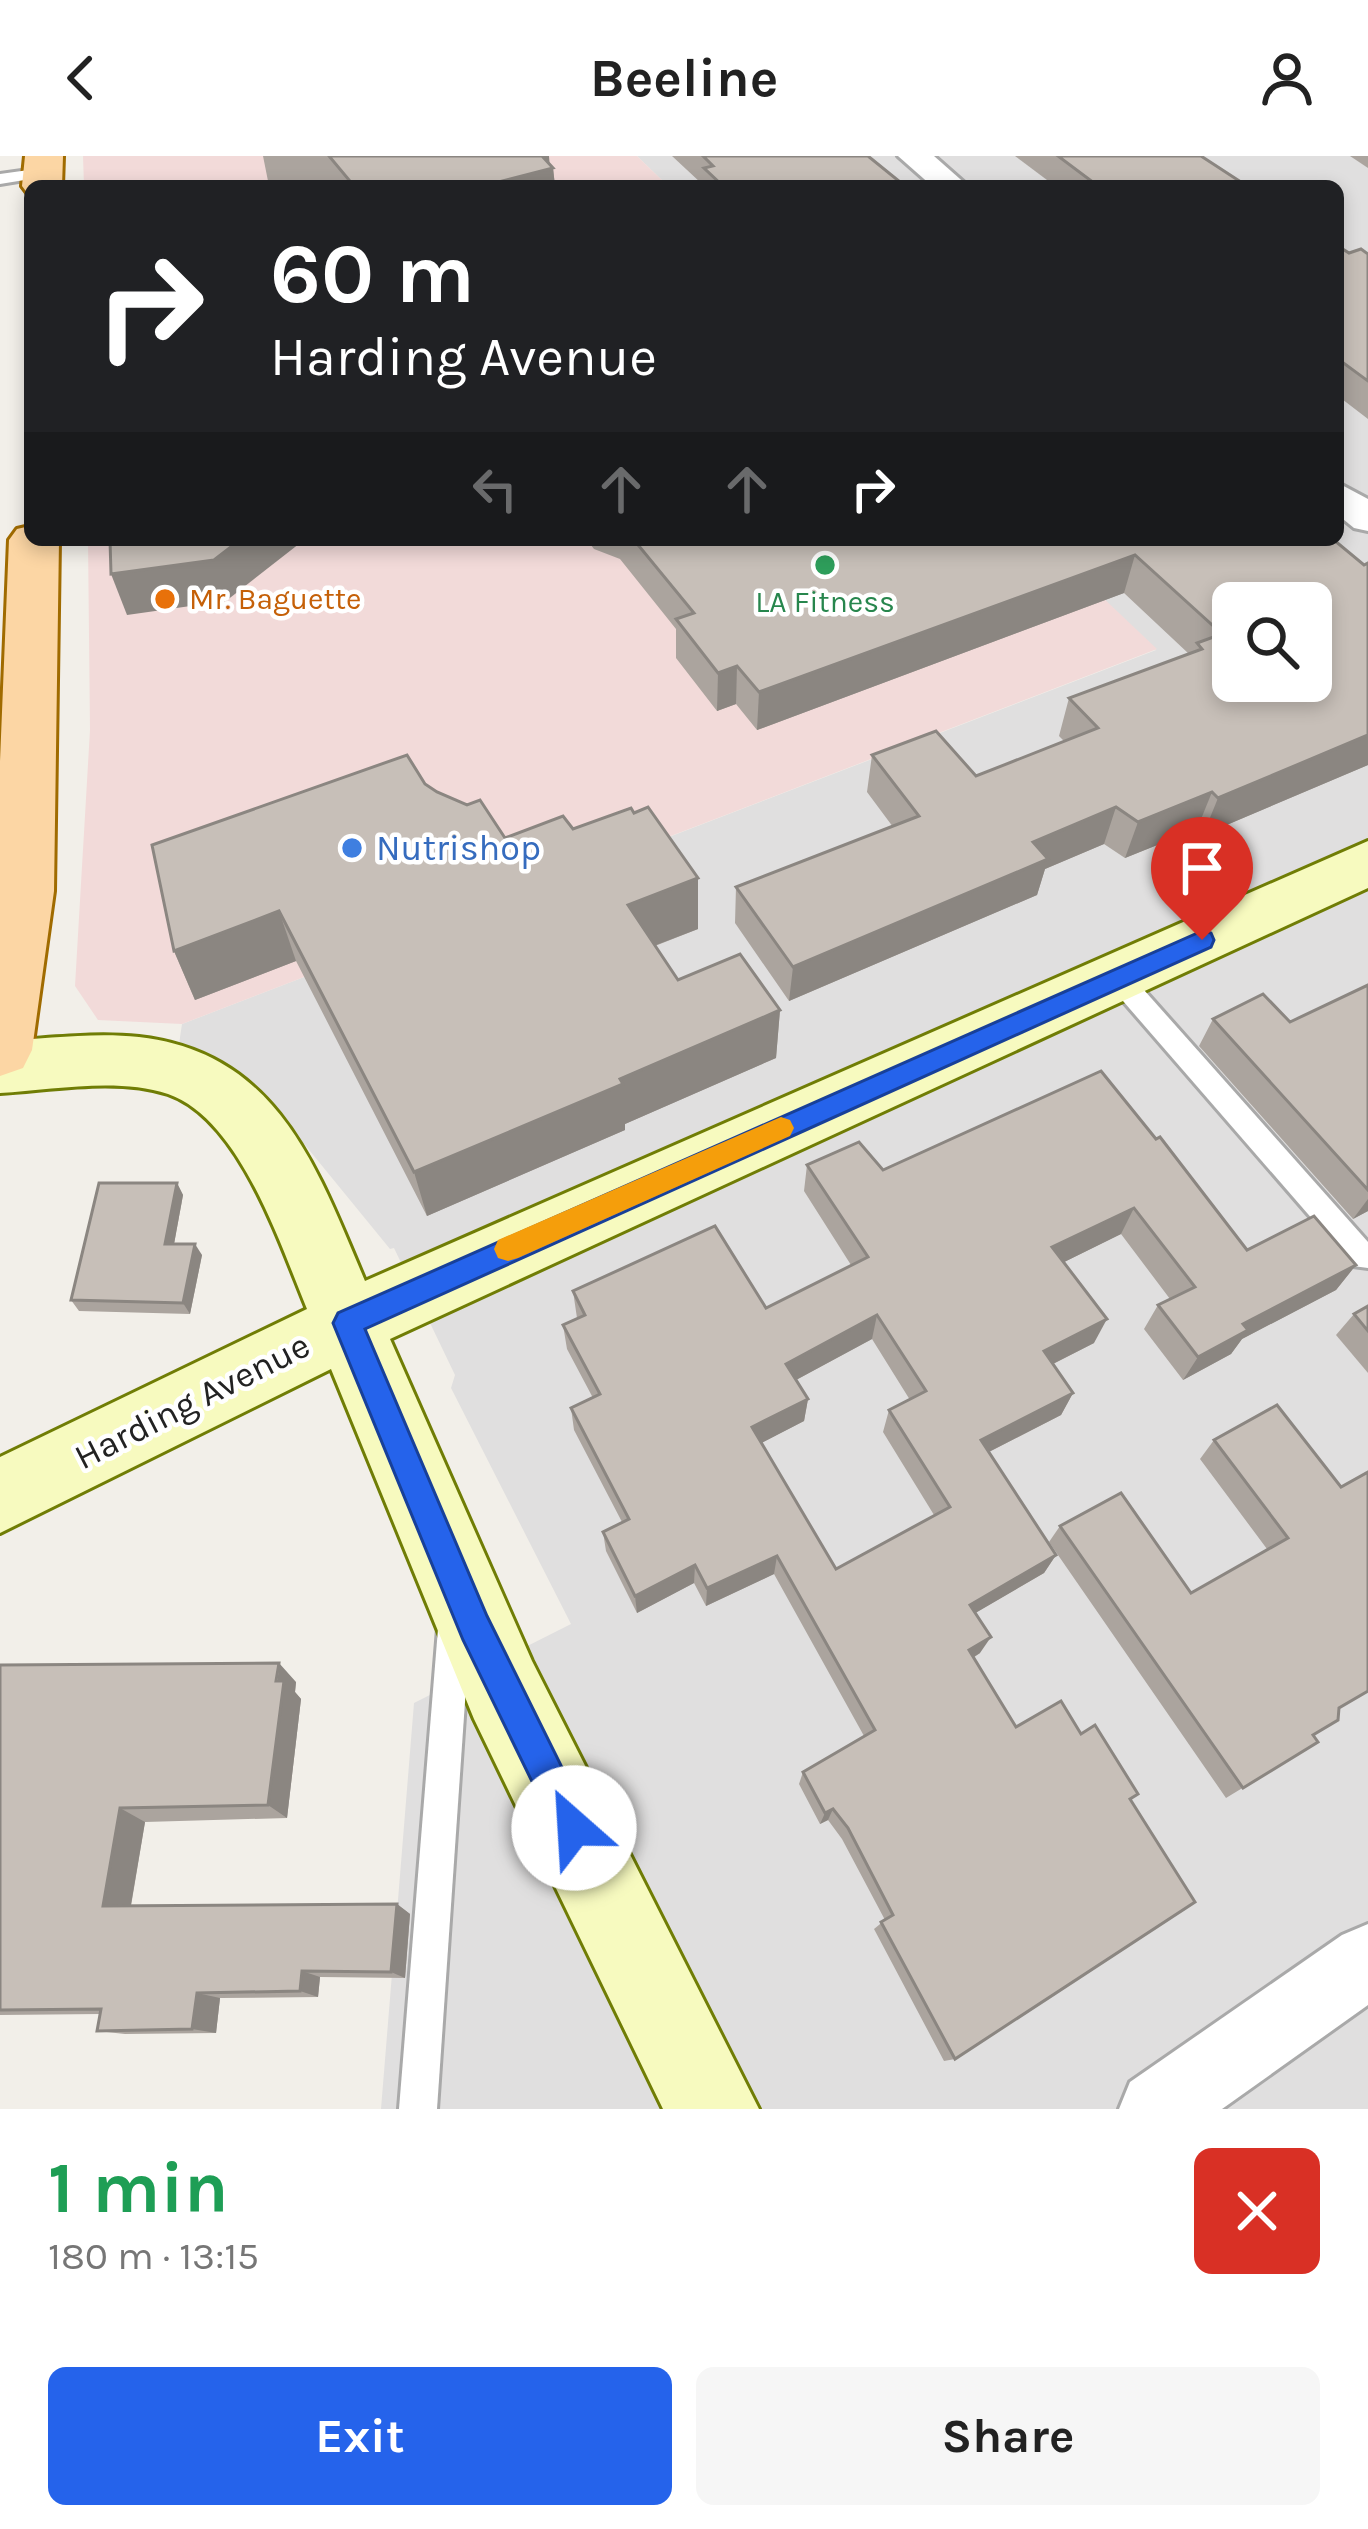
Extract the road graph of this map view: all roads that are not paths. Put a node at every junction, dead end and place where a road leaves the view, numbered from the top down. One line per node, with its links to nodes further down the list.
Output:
1 (914, 156): 4 (street)
2 (43, 172): 3 (lane)
3 (0, 178)
4 (944, 180)
5 (1344, 500): 6 (street)
6 (1368, 519)
7 (34, 546): 10 (main road)
8 (1368, 863): 9 (street, Harding Avenue)
9 (1119, 979): 12 (lane); 13 (street, Harding Avenue)
10 (0, 1050)
11 (0, 1066): 13 (street)
12 (1363, 1257)
13 (348, 1323): 14 (street, Harding Avenue); 15 (street)
14 (0, 1496)
15 (458, 1580): 17 (lane); 18 (street)
16 (1368, 1961): 19 (street)
17 (418, 2109)
18 (712, 2109)
19 (1156, 2109)

